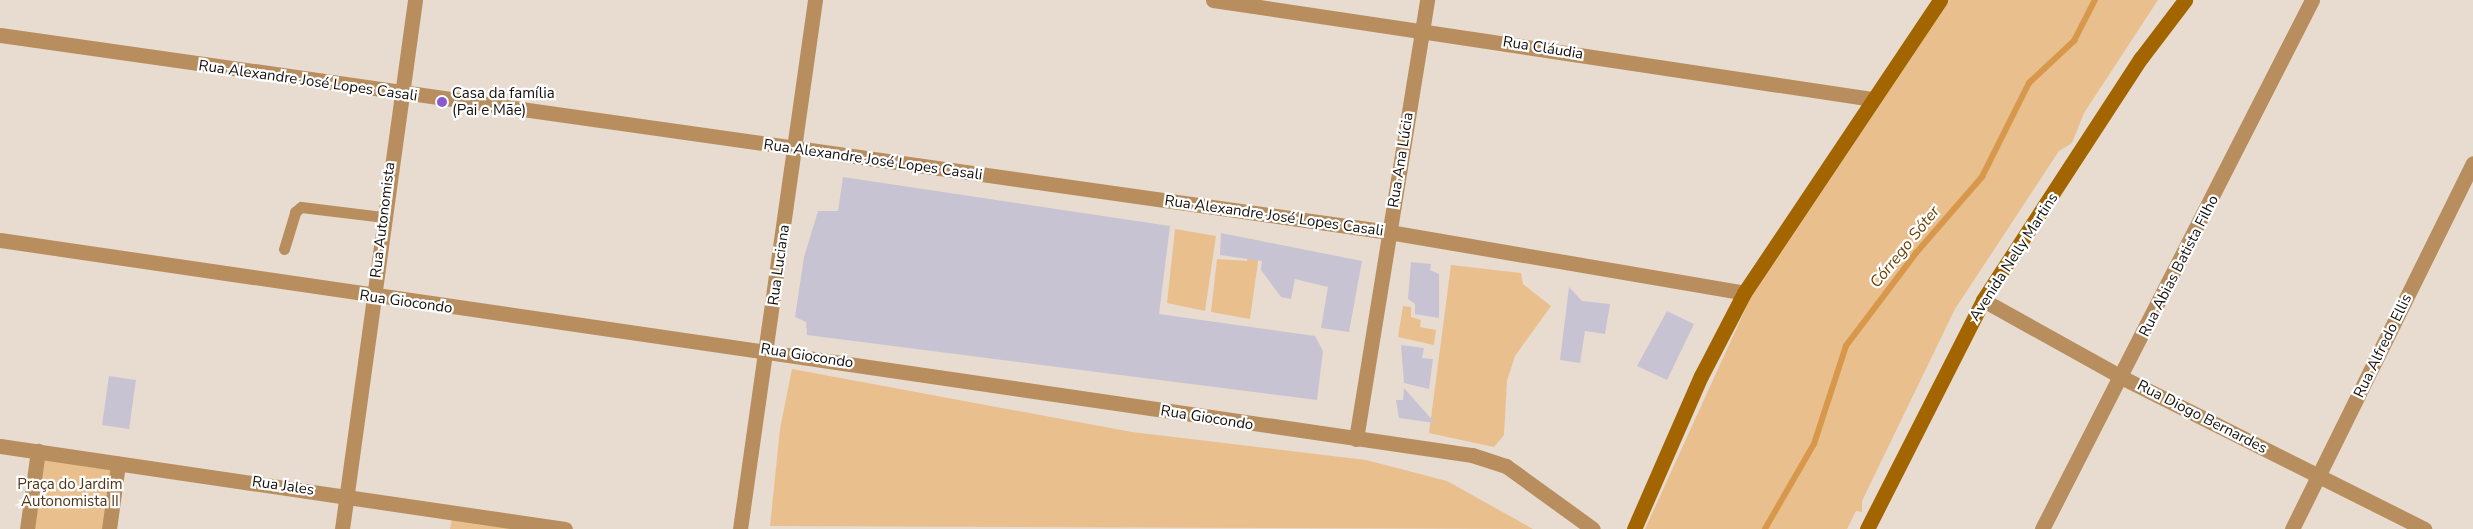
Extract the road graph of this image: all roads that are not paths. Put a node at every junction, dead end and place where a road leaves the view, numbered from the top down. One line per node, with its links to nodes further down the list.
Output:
1 (415, 0): 10 (street, Rua Autonomista)
2 (815, 0): 12 (street, Rua Luciana)
3 (1213, 0): 8 (street, Rua Cláudia)
4 (1427, 0): 8 (street, Rua Ana Lúcia)
5 (1940, 0): 11 (main road)
6 (2185, 0): 20 (main road, Avenida Nelly Martins)
7 (2312, 0): 22 (street, Rua Abias Batista Filho)
8 (1423, 29): 11 (street, Rua Cláudia); 15 (street, Rua Ana Lúcia)
9 (0, 35): 10 (street, Rua Alexandre José Lopes Casali)
10 (400, 95): 12 (street, Rua Alexandre José Lopes Casali); 14 (street, Rua Autonomista)
11 (1872, 99): 18 (main road)
12 (796, 149): 15 (street, Rua Alexandre José Lopes Casali); 21 (street, Rua Luciana)
13 (2473, 164): 27 (street, Rua Alfredo Ellis)
14 (384, 217): 17 (lane); 19 (street, Rua Autonomista)
15 (1389, 232): 18 (street, Rua Alexandre José Lopes Casali); 23 (street, Rua Ana Lúcia)
16 (0, 240): 19 (street, Rua Giocondo)
17 (284, 249)
18 (1744, 293): 35 (main road)
19 (373, 298): 21 (street, Rua Giocondo); 28 (street, Rua Autonomista)
20 (1983, 300): 22 (street, Rua Diogo Bernardes); 36 (main road, Avenida Nelly Martins)
21 (766, 349): 23 (street, Rua Giocondo); 33 (street, Rua Luciana)
22 (2123, 378): 27 (street, Rua Diogo Bernardes); 37 (street, Rua Abias Batista Filho)
23 (1356, 439): 34 (street, Rua Giocondo)
24 (0, 446): 25 (street, Rua Jales)
25 (38, 451): 26 (street, Rua Jales); 29 (street)
26 (118, 464): 28 (street, Rua Jales); 30 (street)
27 (2320, 476): 38 (street, Rua Alfredo Ellis); 39 (street, Rua Diogo Bernardes)
28 (347, 495): 31 (street, Rua Autonomista); 32 (street, Rua Jales)
29 (27, 529)
30 (109, 529)
31 (342, 529)
32 (565, 529)
33 (740, 529)
34 (1593, 529)
35 (1634, 529)
36 (1867, 529)
37 (2042, 529)
38 (2292, 529)
39 (2424, 529)

